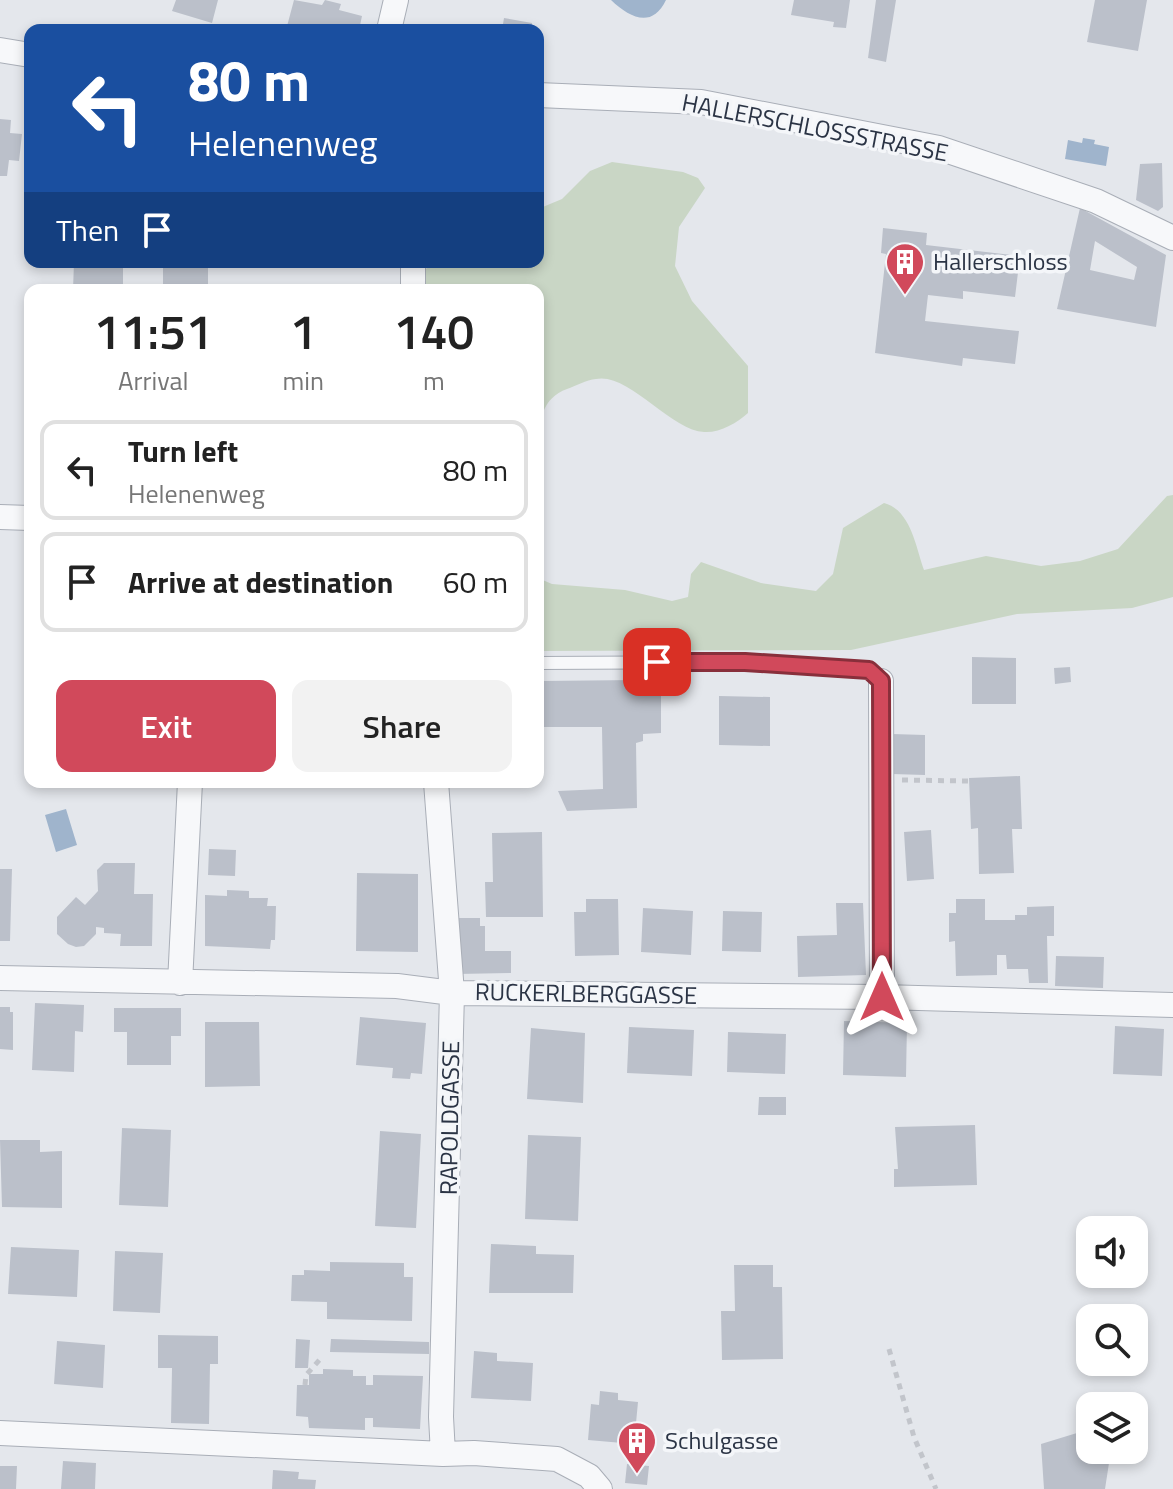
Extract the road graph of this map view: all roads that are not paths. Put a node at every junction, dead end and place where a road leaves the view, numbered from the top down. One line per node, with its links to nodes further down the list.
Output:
1 (396, 0): 2 (street)
2 (390, 24)
3 (0, 50): 4 (street)
4 (24, 54)
5 (544, 95): 6 (street, HALLERSCHLOSSSTRASSE)
6 (1173, 238)
7 (0, 517): 8 (street)
8 (24, 518)
9 (544, 663): 10 (lane)
10 (881, 681): 16 (street)
11 (190, 788): 14 (street)
12 (436, 788): 15 (street, RAPOLDGASSE)
13 (0, 978): 14 (street, RUCKERLBERGGASSE)
14 (180, 983): 15 (street, RUCKERLBERGGASSE)
15 (452, 993): 16 (street, RUCKERLBERGGASSE); 19 (street, RAPOLDGASSE)
16 (882, 997): 17 (street, RUCKERLBERGGASSE)
17 (1173, 1005)
18 (0, 1433): 19 (street)
19 (443, 1454): 20 (street)
20 (600, 1489)

